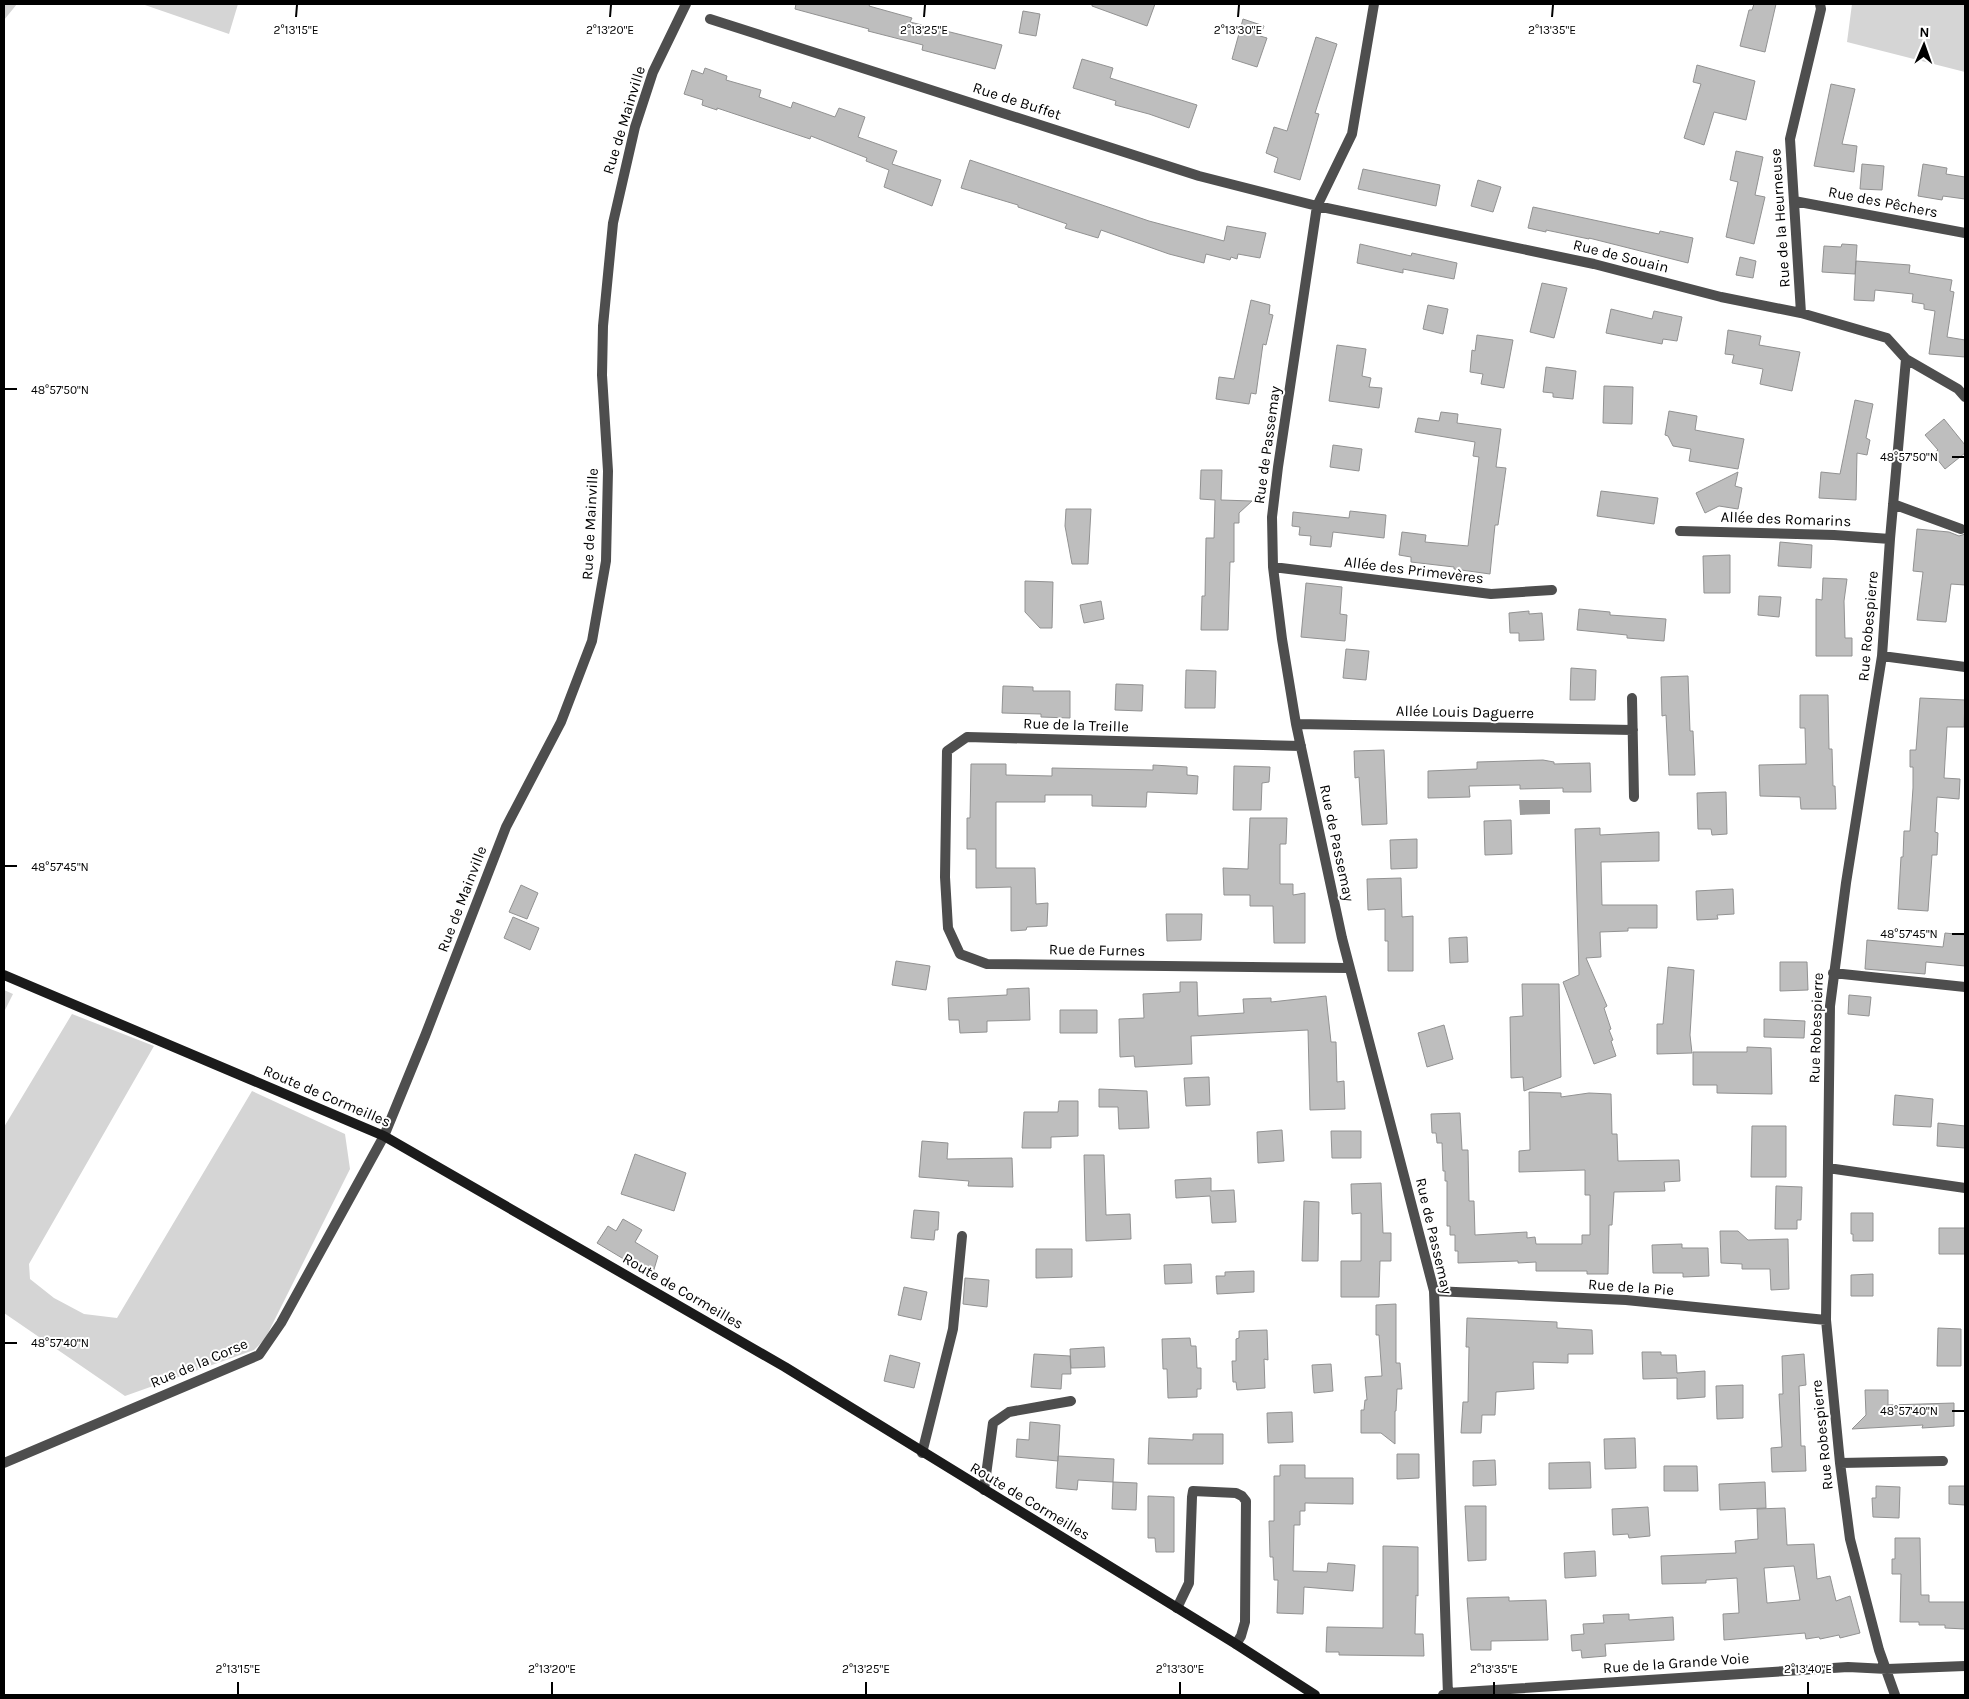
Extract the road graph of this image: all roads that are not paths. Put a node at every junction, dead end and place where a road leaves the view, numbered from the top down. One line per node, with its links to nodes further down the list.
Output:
1 (686, 4): 29 (street, Rue de Mainville)
2 (1374, 4): 6 (street, Rue de Passemay)
3 (1820, 4): 5 (street, Rue de la Heurneuse)
4 (710, 18): 6 (street, Rue de Buffet)
5 (1794, 201): 7 (street, Rue des Pêchers); 8 (street, Rue de la Heurneuse)
6 (1317, 206): 8 (street, Rue de Souain); 15 (street, Rue de Passemay)
7 (1965, 233)
8 (1801, 314): 9 (street, Rue de Souain)
9 (1906, 359): 10 (street, Rue de Souain); 11 (street, Rue Robespierre)
10 (1965, 397)
11 (1893, 504): 12 (street); 14 (street, Rue Robespierre)
12 (1961, 529)
13 (1680, 531): 14 (street, Allée des Romarins)
14 (1890, 539): 17 (street, Rue Robespierre)
15 (1273, 567): 16 (street, Allée des Primevères); 20 (street, Rue de Passemay)
16 (1552, 590)
17 (1882, 656): 18 (street); 26 (street, Rue Robespierre)
18 (1965, 667)
19 (1632, 698): 21 (street)
20 (1296, 724): 21 (street, Allée Louis Daguerre); 22 (street, Rue de Passemay)
21 (1633, 730): 23 (street)
22 (1301, 746): 24 (street, Rue de la Treille); 25 (street, Rue de Passemay)
23 (1634, 797)
24 (946, 844): 25 (street, Rue de Furnes)
25 (1349, 968): 33 (street, Rue de Passemay)
26 (1833, 974): 28 (street); 30 (street, Rue Robespierre)
27 (4, 975): 29 (main road, Route de Cormeilles)
28 (1965, 987)
29 (384, 1136): 36 (main road, Route de Cormeilles); 38 (street, Rue de la Corse)
30 (1828, 1168): 31 (street); 34 (street, Rue Robespierre)
31 (1965, 1188)
32 (962, 1236): 36 (street)
33 (1434, 1291): 34 (street, Rue de la Pie); 45 (street, Rue de Passemay)
34 (1826, 1320): 39 (street, Rue Robespierre)
35 (1072, 1402): 40 (street)
36 (922, 1453): 40 (main road, Route de Cormeilles)
37 (1943, 1461): 39 (street)
38 (4, 1463)
39 (1840, 1463): 44 (street, Rue Robespierre)
40 (984, 1490): 41 (main road, Route de Cormeilles)
41 (1177, 1608): 42 (main road, Route de Cormeilles); 42 (street)
42 (1236, 1644): 46 (main road, Route de Cormeilles)
43 (1965, 1666): 44 (street, Rue de la Grande Voie)
44 (1887, 1669): 45 (street, Rue de la Grande Voie); 47 (street, Rue Robespierre)
45 (1446, 1694)
46 (1315, 1695)
47 (1895, 1695)

